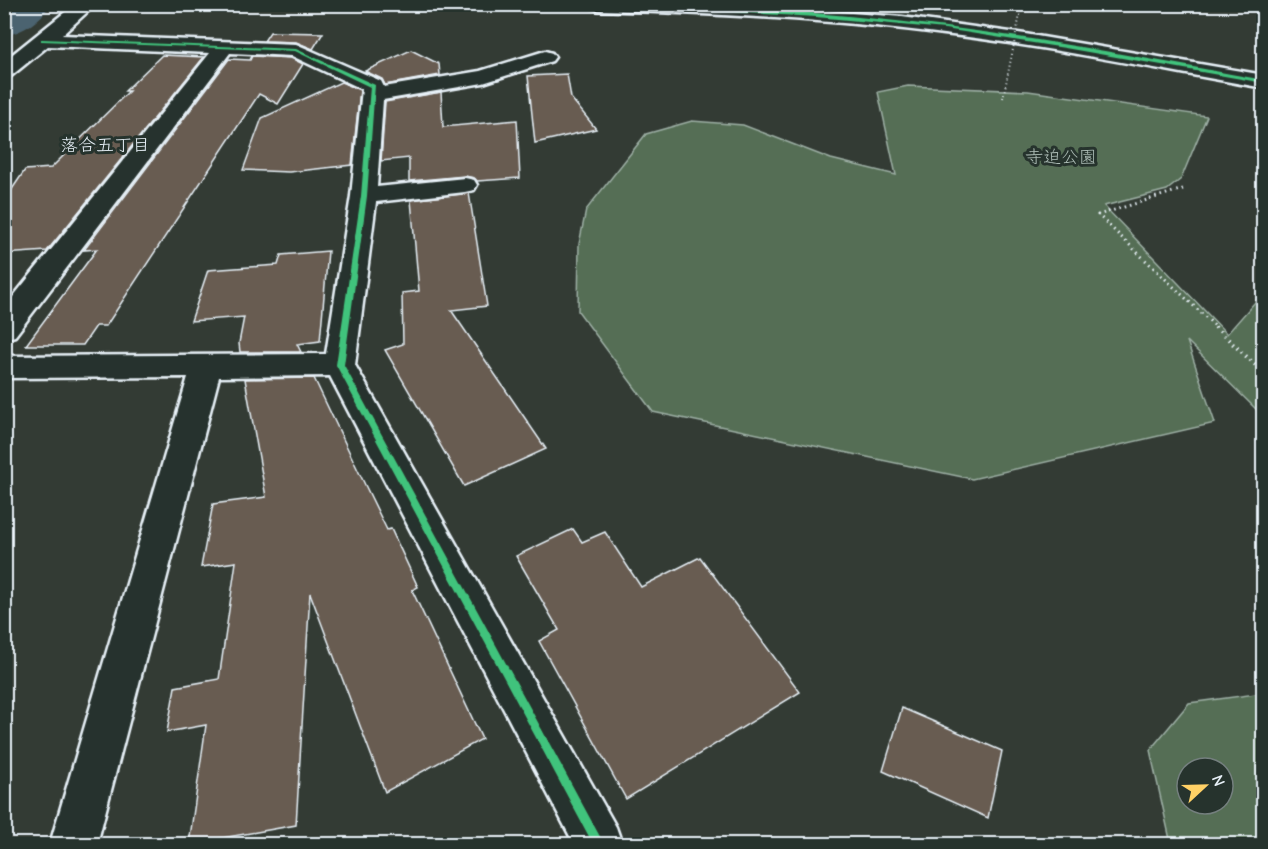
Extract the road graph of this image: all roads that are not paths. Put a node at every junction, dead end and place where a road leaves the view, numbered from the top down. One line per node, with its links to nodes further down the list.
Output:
1 (87, 4): 3 (street)
2 (599, 4): 7 (street)
3 (43, 40): 4 (street); 6 (street)
4 (225, 47): 8 (street); 11 (street)
5 (545, 57): 8 (street)
6 (4, 72)
7 (1263, 82)
8 (372, 95): 10 (street)
9 (465, 185): 10 (street)
10 (364, 196): 12 (street)
11 (4, 329)
12 (340, 364): 13 (street); 16 (street)
13 (207, 365): 14 (street); 15 (street)
14 (4, 368)
15 (74, 844)
16 (599, 844)

